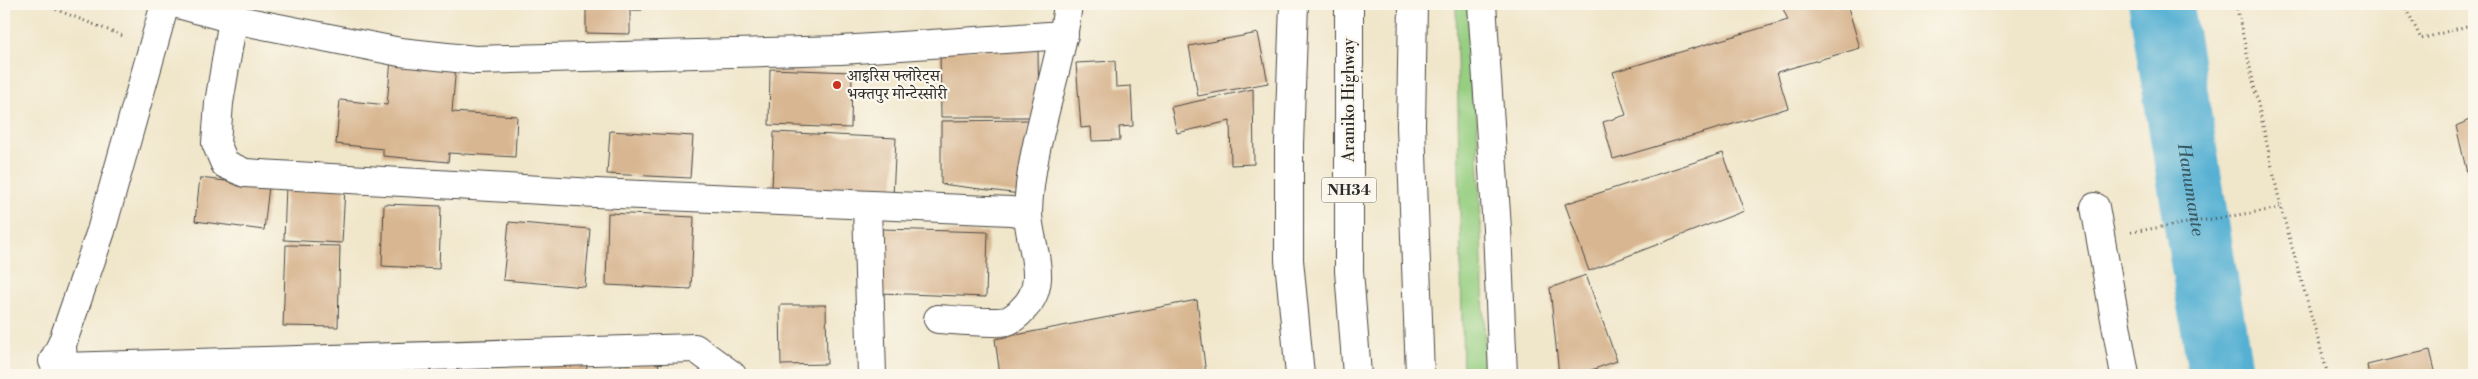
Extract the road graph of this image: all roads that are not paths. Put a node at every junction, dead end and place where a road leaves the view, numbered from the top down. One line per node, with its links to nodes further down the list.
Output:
1 (165, 4): 14 (main road)
2 (178, 4): 8 (main road)
3 (1068, 4): 9 (main road)
4 (1294, 4): 18 (main road)
5 (1348, 4): 19 (main road, Araniko Highway / NH34)
6 (1412, 4): 20 (main road)
7 (1482, 4): 21 (main road)
8 (233, 19): 9 (main road); 10 (main road)
9 (1064, 34): 12 (main road)
10 (867, 206): 12 (main road); 17 (main road)
11 (2095, 207): 22 (main road)
12 (1028, 214): 13 (main road)
13 (938, 319)
14 (62, 344): 15 (main road); 16 (main road)
15 (46, 375)
16 (732, 375)
17 (872, 375)
18 (1300, 375)
19 (1357, 375)
20 (1420, 375)
21 (1503, 375)
22 (2125, 375)

